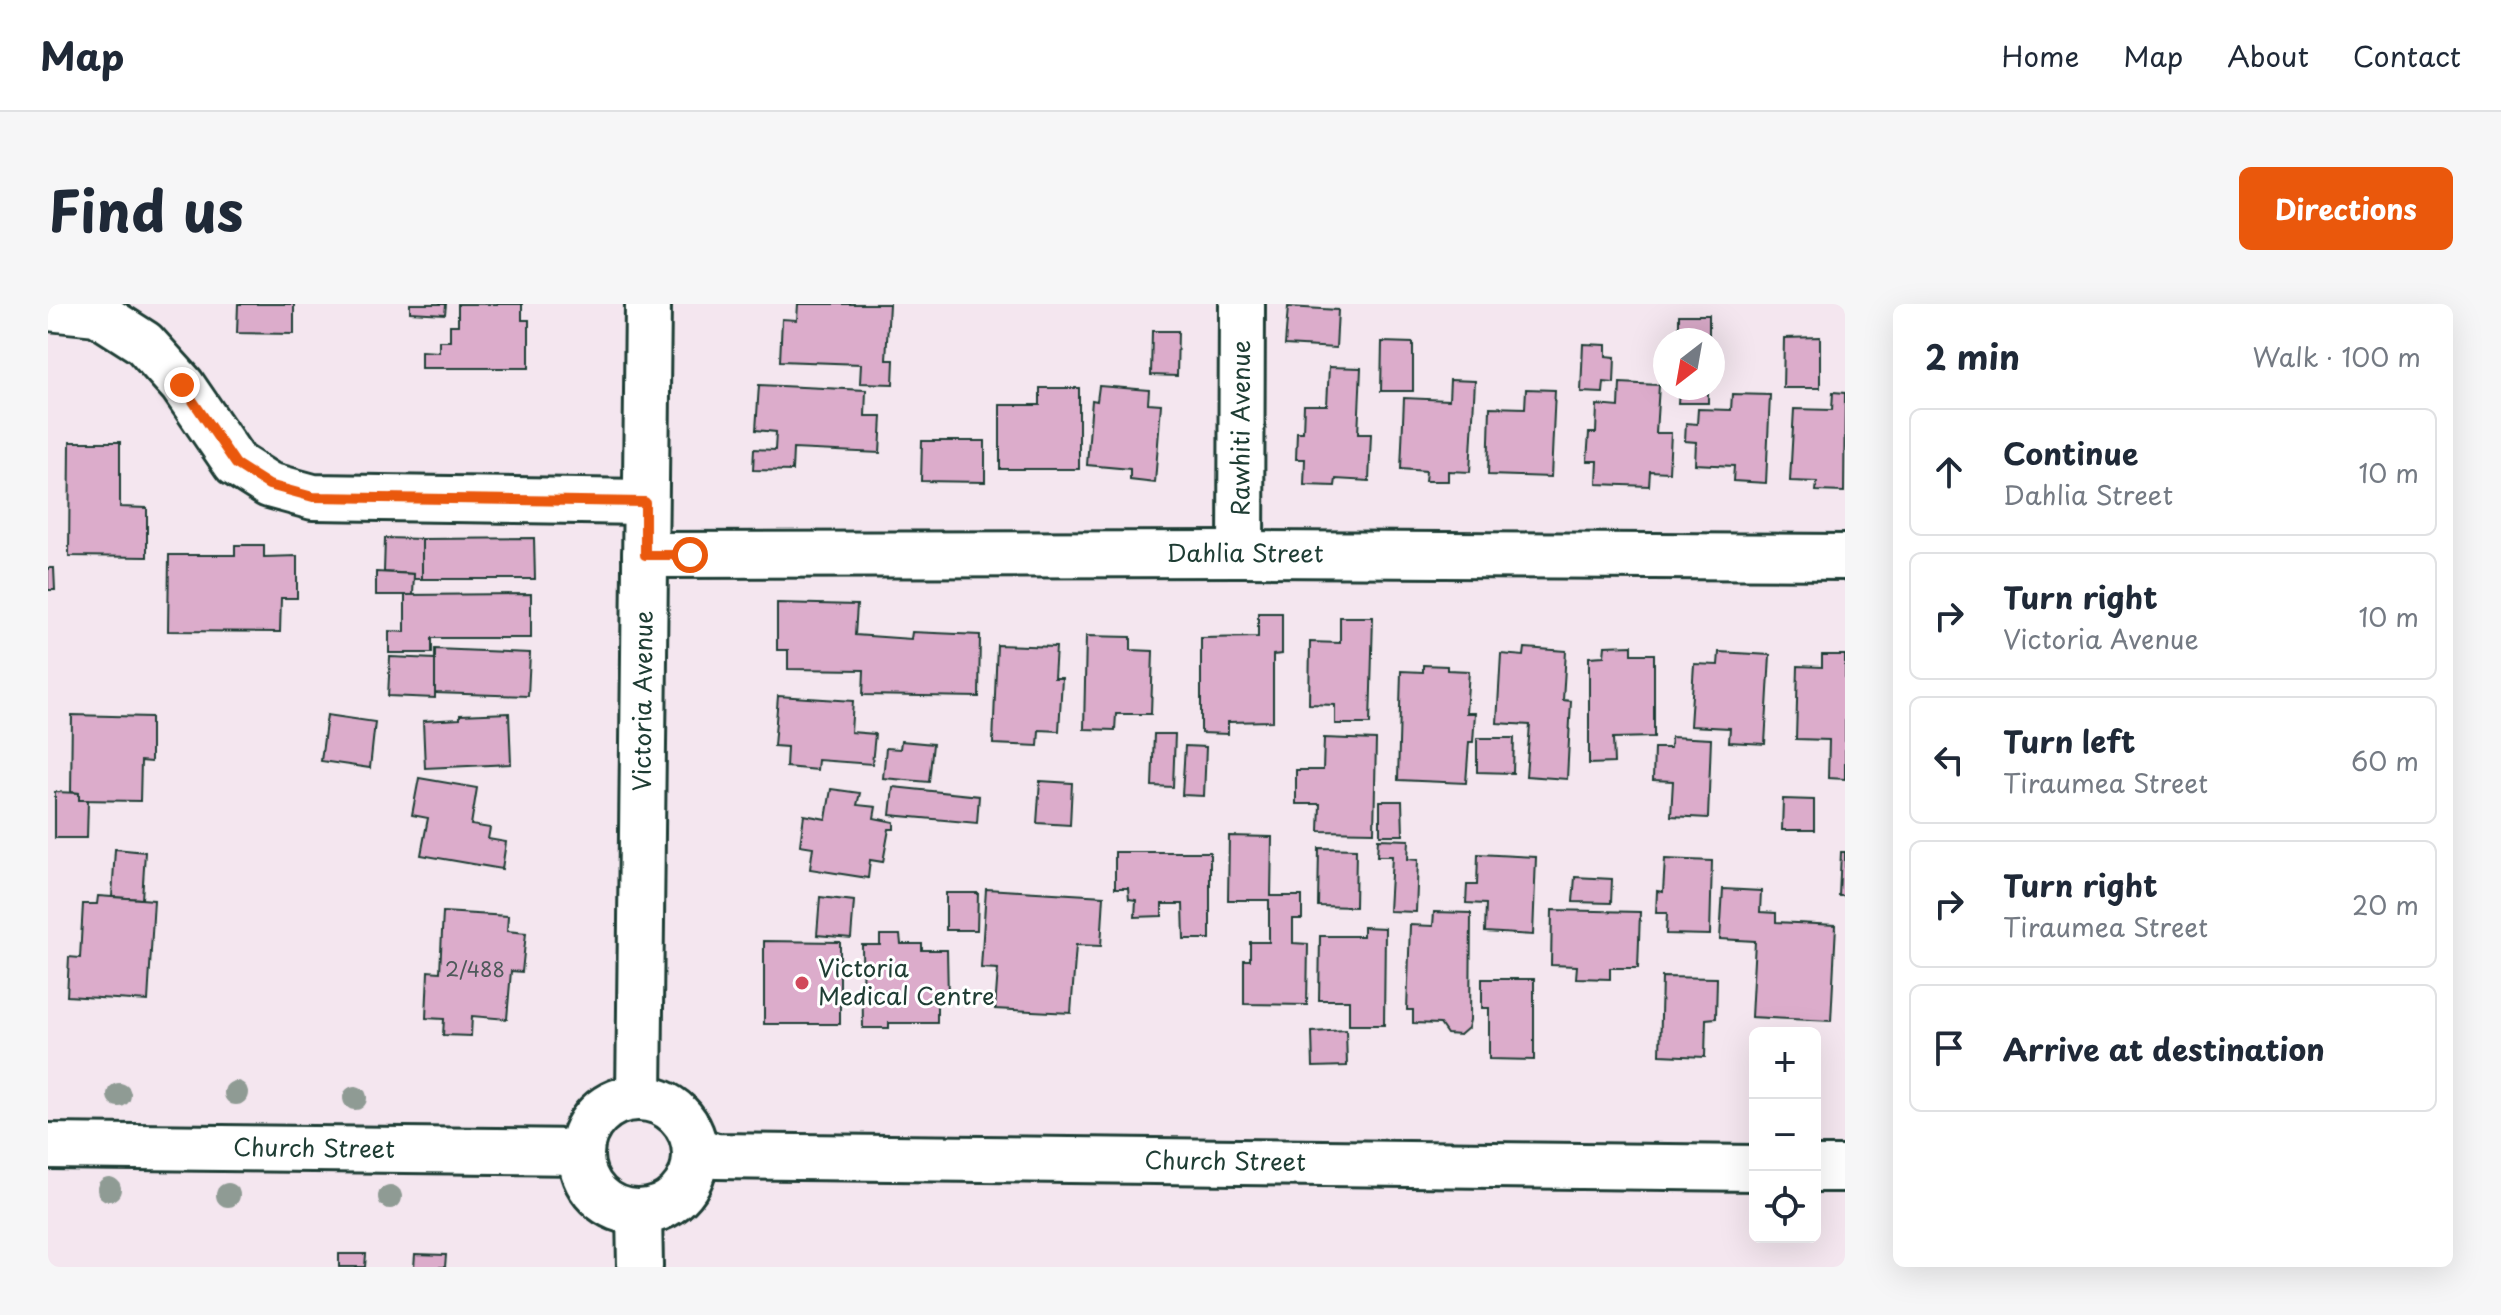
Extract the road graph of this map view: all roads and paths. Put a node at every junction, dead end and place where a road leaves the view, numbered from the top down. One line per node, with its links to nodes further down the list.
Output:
1 (648, 304): 4 (street, Victoria Avenue)
2 (1242, 304): 5 (street, Rawhiti Avenue)
3 (48, 308): 4 (street)
4 (645, 502): 6 (street, Victoria Avenue)
5 (1241, 554): 6 (street, Dahlia Street); 7 (street, Dahlia Street)
6 (645, 555): 8 (street, Victoria Avenue)
7 (1845, 557)
8 (639, 1097): 10 (street); 11 (street)
9 (48, 1146): 11 (street, Church Street)
10 (696, 1150): 12 (street, Church Street); 15 (street)
11 (581, 1152): 15 (street)
12 (1749, 1168)
13 (1821, 1169): 14 (street)
14 (1845, 1169)
15 (639, 1213): 16 (street)
16 (640, 1267)

